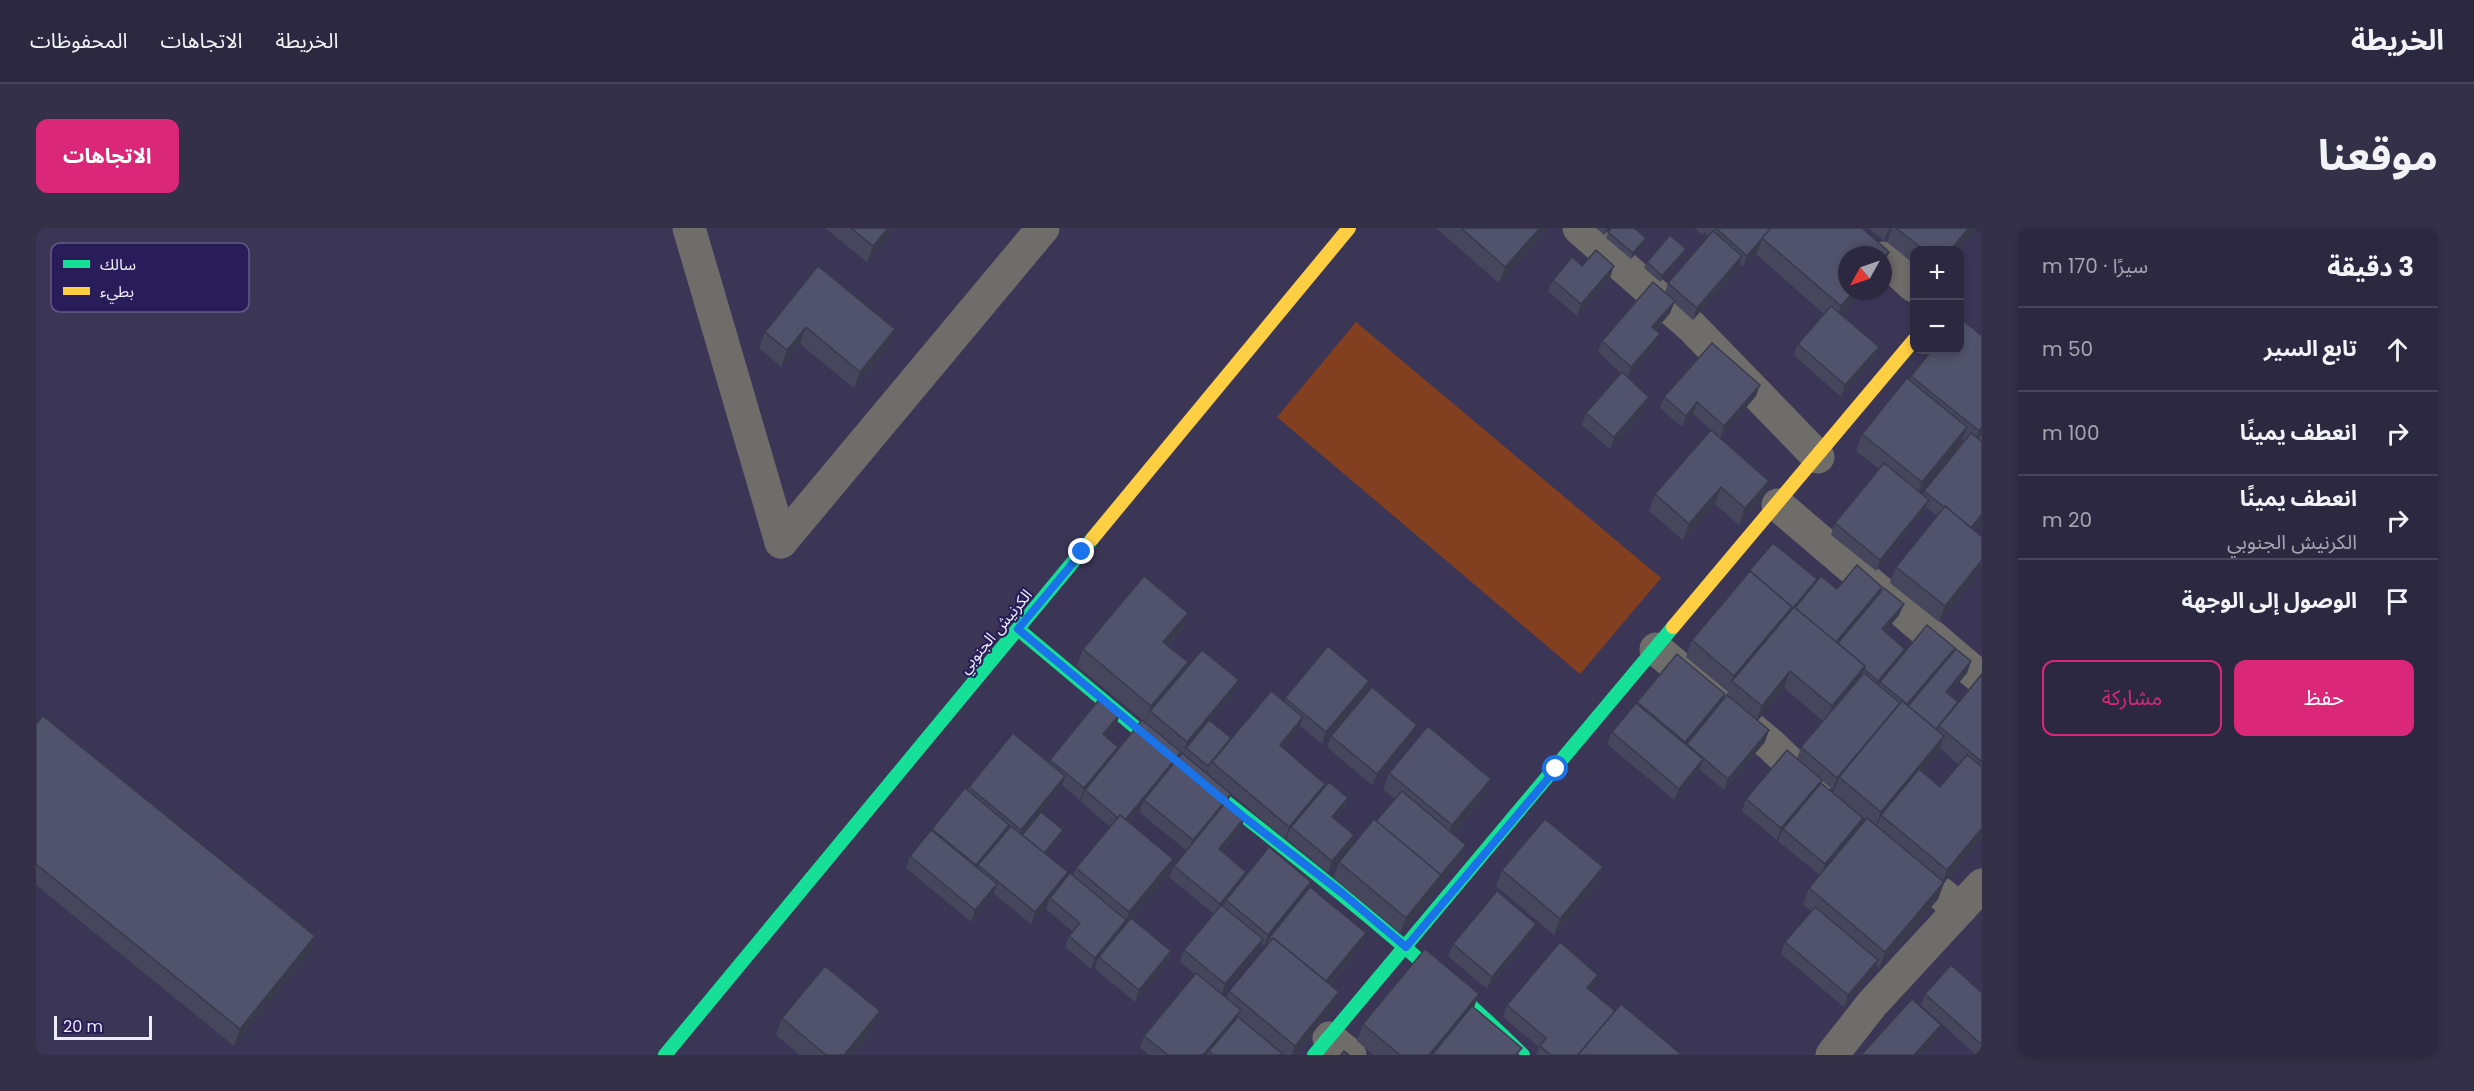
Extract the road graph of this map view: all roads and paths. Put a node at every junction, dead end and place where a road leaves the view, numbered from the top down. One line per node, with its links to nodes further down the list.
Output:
1 (689, 228): 2 (street)
2 (1043, 228)
3 (1349, 228): 10 (street, الكرنيش الجنوبي)
4 (1579, 228): 8 (street)
5 (1892, 266): 6 (street)
6 (1910, 282)
7 (1910, 345): 8 (street)
8 (1818, 457): 9 (street)
9 (1778, 505): 11 (street); 12 (street)
10 (1018, 629): 13 (street); 21 (street, الكرنيش الجنوبي)
11 (1656, 649): 15 (street); 19 (street)
12 (1982, 679)
13 (1184, 768)
14 (1201, 782): 19 (street)
15 (1838, 808)
16 (1879, 844): 18 (street)
17 (1982, 885): 18 (street)
18 (1960, 909): 23 (street)
19 (1406, 947): 20 (street); 22 (street)
20 (1331, 1049)
21 (665, 1055)
22 (1523, 1055)
23 (1832, 1055)

